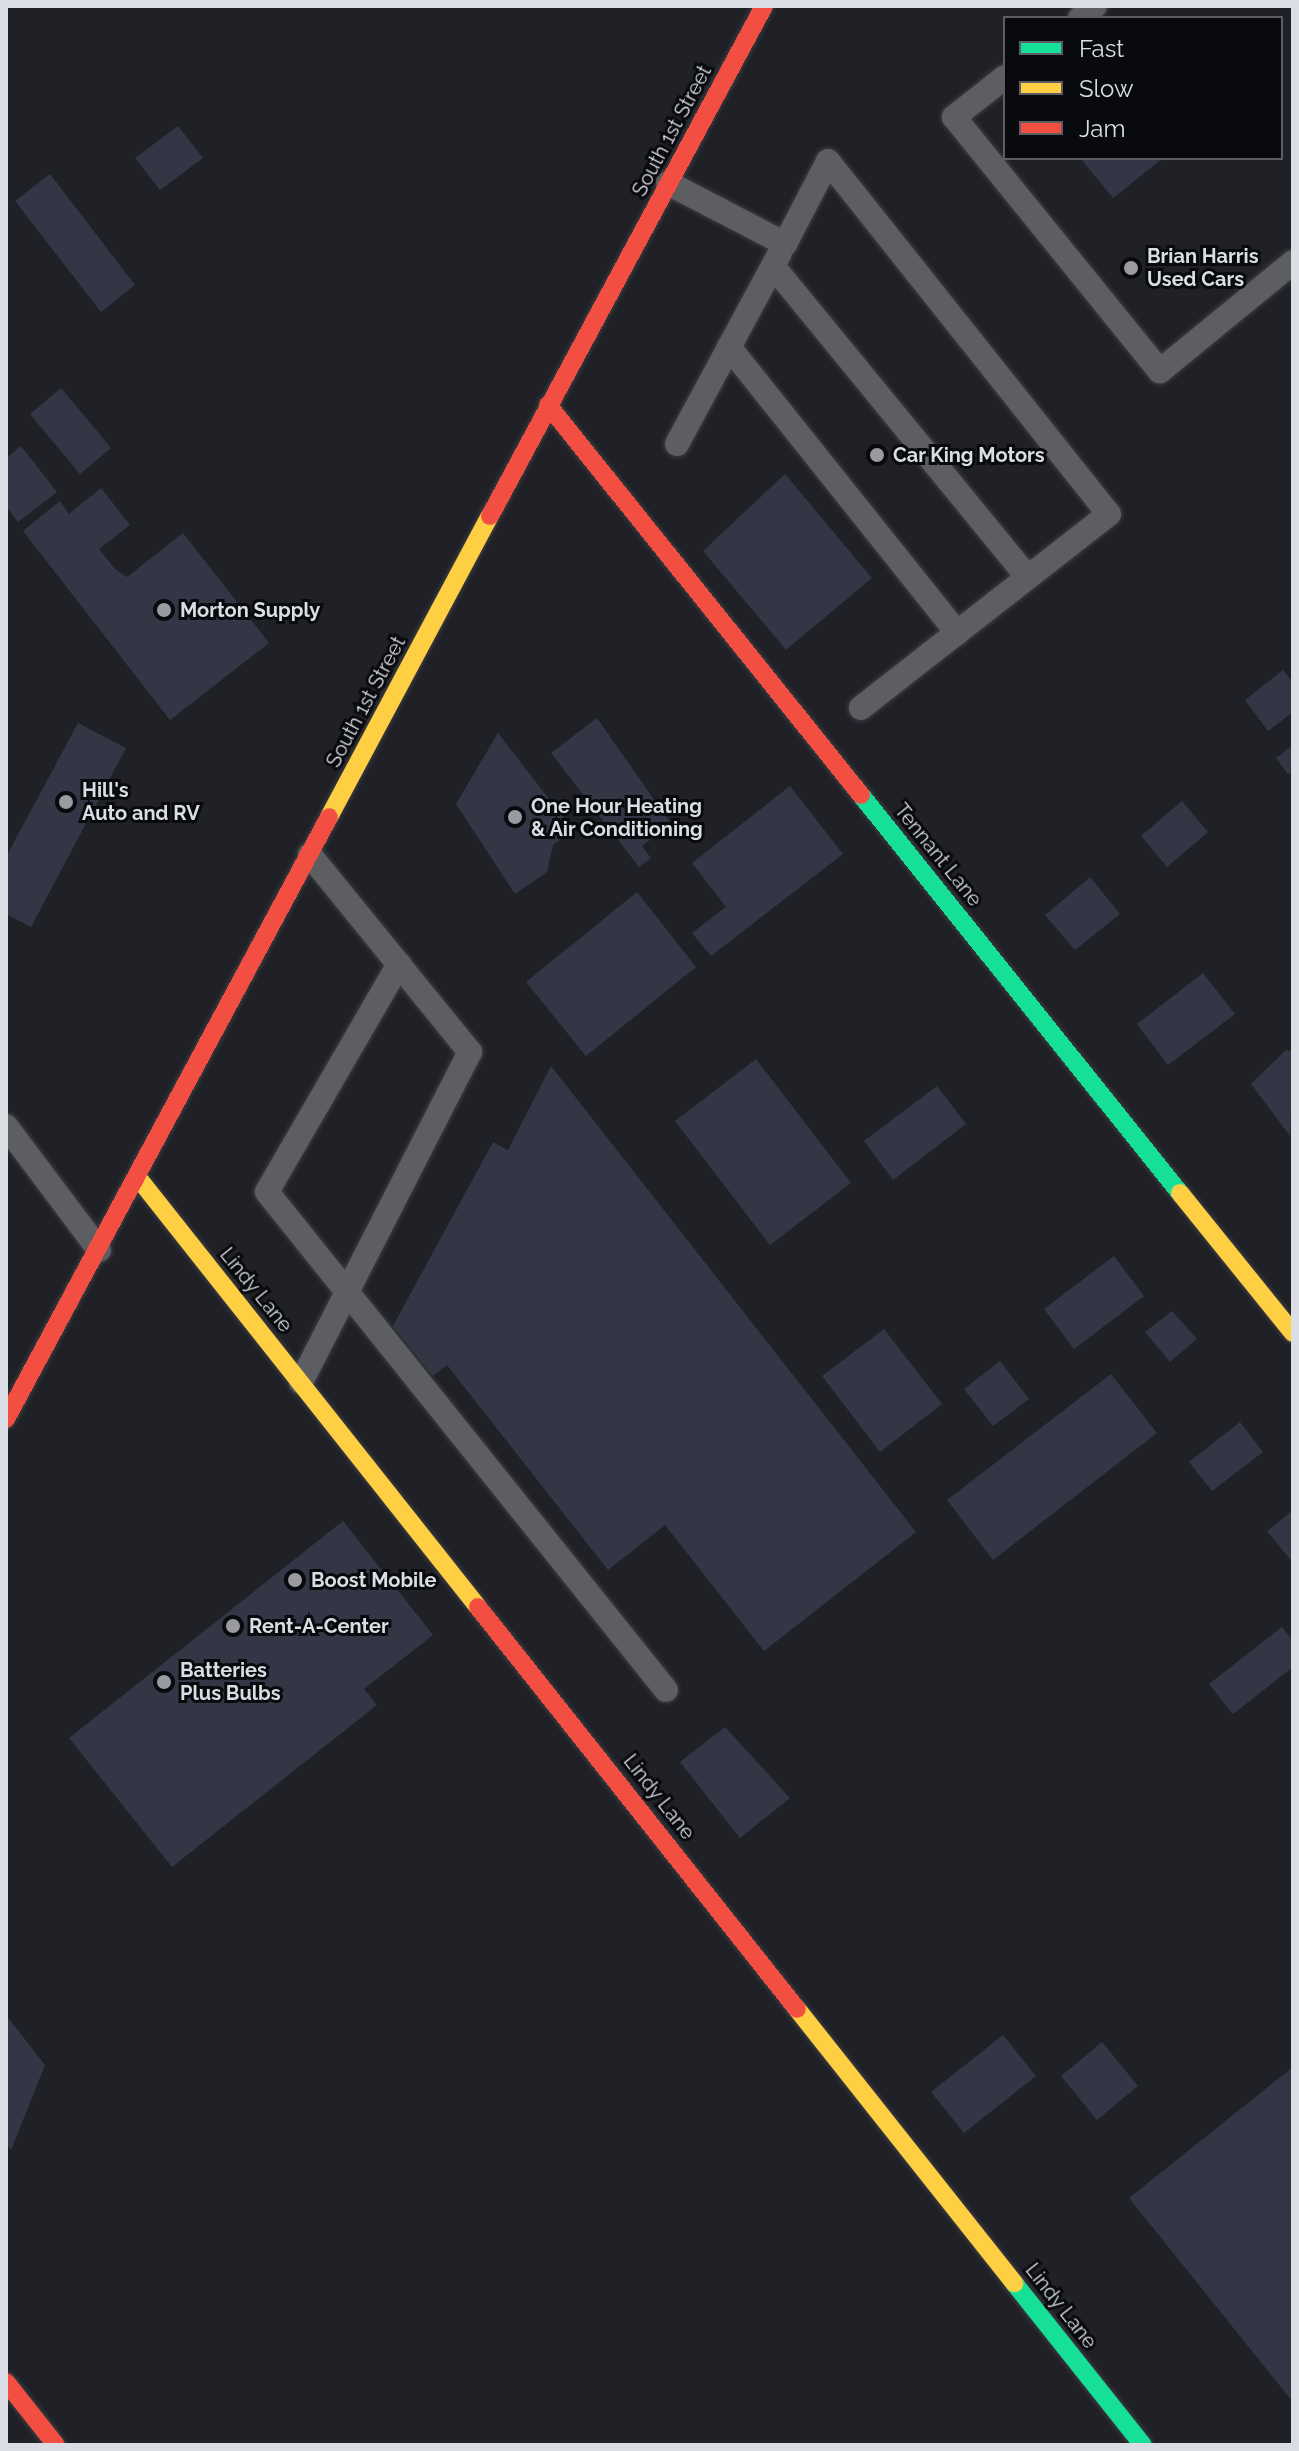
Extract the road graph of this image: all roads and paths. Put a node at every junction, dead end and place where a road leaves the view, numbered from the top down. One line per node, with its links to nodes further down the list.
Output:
1 (764, 6): 3 (street, South 1st Street)
2 (1003, 79): 5 (lane)
3 (668, 183): 4 (lane); 8 (street, South 1st Street)
4 (785, 244): 6 (lane); 10 (lane)
5 (1293, 262)
6 (773, 266): 7 (lane); 10 (lane)
7 (729, 347): 9 (lane); 11 (lane)
8 (548, 405): 13 (street, South 1st Street); 19 (street, Tennant Lane)
9 (677, 444)
10 (1028, 577): 11 (lane)
11 (957, 633): 12 (lane)
12 (861, 708)
13 (310, 855): 14 (lane); 16 (street, South 1st Street)
14 (399, 964): 18 (lane); 18 (lane)
15 (6, 1126): 17 (lane)
16 (139, 1179): 17 (street, South 1st Street); 20 (street, Lindy Lane)
17 (99, 1250): 21 (street, South 1st Street)
18 (348, 1290): 20 (lane); 22 (lane)
19 (1293, 1333)
20 (301, 1382): 25 (street, Lindy Lane)
21 (6, 1419)
22 (666, 1690)
23 (6, 2382): 24 (street)
24 (56, 2445)
25 (1143, 2445)

